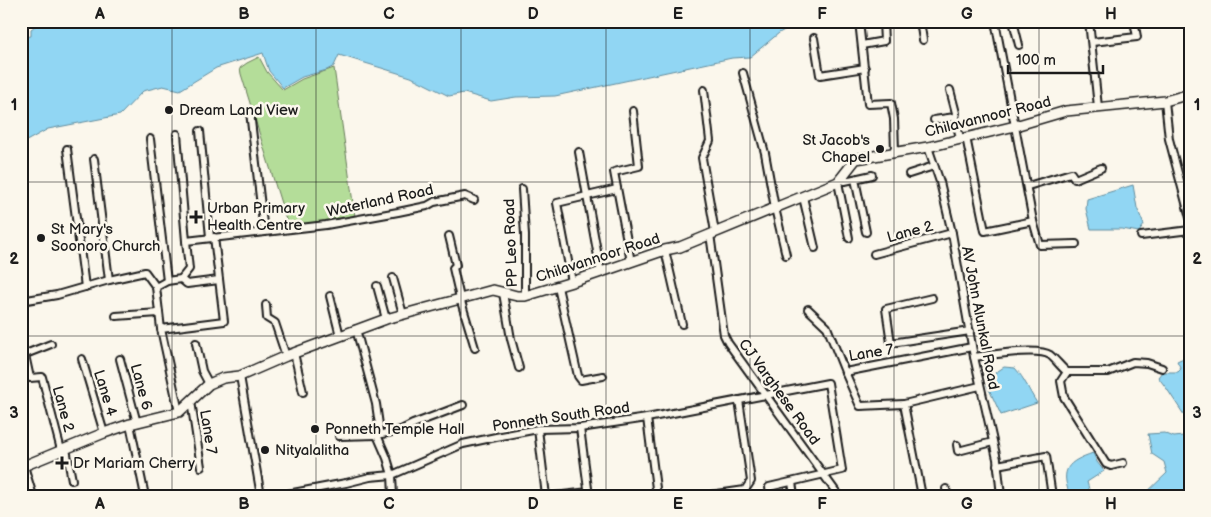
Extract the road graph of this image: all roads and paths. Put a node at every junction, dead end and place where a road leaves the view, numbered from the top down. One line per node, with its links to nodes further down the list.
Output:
1 (859, 21): 11 (street)
2 (887, 21): 11 (street)
3 (920, 21): 9 (street)
4 (995, 21): 24 (street)
5 (1013, 21): 12 (street)
6 (1089, 21): 10 (street)
7 (1134, 21): 10 (street)
8 (814, 38): 13 (street)
9 (923, 40)
10 (1092, 42): 19 (street)
11 (862, 45): 13 (street)
12 (1018, 46)
13 (865, 68): 31 (street)
14 (743, 73): 46 (street)
15 (704, 90): 52 (street, CJ Varghese Road)
16 (950, 90): 22 (street)
17 (1190, 94): 18 (street, Chilavannoor Road)
18 (1165, 101): 19 (street, Chilavannoor Road); 47 (street)
19 (1098, 107): 24 (street, Chilavannoor Road)
20 (633, 111): 41 (street)
21 (250, 112): 50 (street)
22 (955, 117): 23 (street); 27 (street)
23 (934, 120)
24 (1015, 126): 27 (street, Chilavannoor Road); 40 (street)
25 (200, 131): 56 (street)
26 (177, 134): 58 (street)
27 (963, 138): 29 (street, Chilavannoor Road); 48 (street)
28 (150, 139): 70 (street)
29 (928, 147): 31 (street, Chilavannoor Road); 34 (street, AV John Alunkal Road)
30 (67, 149): 73 (street)
31 (894, 151): 39 (street, Chilavannoor Road)
32 (580, 152): 43 (street)
33 (94, 159): 67 (street)
34 (934, 166): 36 (street); 53 (street, AV John Alunkal Road)
35 (1101, 168): 40 (street)
36 (909, 174)
37 (872, 175): 38 (street)
38 (855, 179): 39 (street); 51 (street)
39 (840, 181): 44 (street, Chilavannoor Road); 57 (street)
40 (1028, 186): 48 (street)
41 (617, 189): 43 (street); 64 (street)
42 (522, 190): 78 (street, PP Leo Road)
43 (587, 196): 65 (street); 71 (street)
44 (802, 197): 46 (street, Chilavannoor Road); 60 (street)
45 (474, 200): 50 (street, Waterland Road)
46 (775, 208): 52 (street, Chilavannoor Road); 62 (street)
47 (1190, 218)
48 (1034, 221): 59 (street)
49 (1190, 230): 55 (street)
50 (264, 232): 56 (street, Waterland Road)
51 (866, 232)
52 (713, 233): 61 (street, Chilavannoor Road); 111 (street, CJ Varghese Road)
53 (952, 233): 63 (street, Lane 2); 91 (street, AV John Alunkal Road)
54 (449, 236): 79 (street)
55 (1141, 236)
56 (212, 237): 58 (street, Waterland Road); 69 (street)
57 (849, 238)
58 (186, 241): 68 (street)
59 (1076, 244)
60 (815, 248)
61 (665, 250): 64 (street, Chilavannoor Road); 88 (street)
62 (786, 254)
63 (874, 254)
64 (631, 262): 65 (street, Chilavannoor Road)
65 (601, 273): 71 (street, Chilavannoor Road)
66 (393, 278): 85 (street)
67 (109, 280): 73 (street); 74 (street)
68 (181, 280): 69 (street); 70 (street)
69 (219, 280): 89 (street)
70 (167, 281): 74 (street)
71 (572, 282): 75 (street, Chilavannoor Road)
72 (377, 286): 87 (street)
73 (85, 287): 81 (street)
74 (156, 287): 84 (street)
75 (558, 287): 78 (street, Chilavannoor Road); 107 (street)
76 (503, 293): 78 (street, Chilavannoor Road); 79 (street, Chilavannoor Road); 102 (street)
77 (330, 296): 92 (street)
78 (525, 296)
79 (460, 298): 85 (street, Chilavannoor Road); 96 (street)
80 (932, 298): 91 (street)
81 (21, 301)
82 (266, 305): 98 (street)
83 (808, 310): 104 (street, Lane 7)
84 (159, 314): 86 (street); 89 (street)
85 (403, 314): 87 (street, Chilavannoor Road)
86 (116, 316)
87 (386, 319): 90 (street, Chilavannoor Road)
88 (682, 324)
89 (161, 329): 117 (street)
90 (356, 330): 92 (street, Chilavannoor Road); 123 (street)
91 (970, 331): 95 (street, AV John Alunkal Road)
92 (340, 336): 98 (street, Chilavannoor Road)
93 (196, 343): 108 (street)
94 (51, 344): 97 (street)
95 (972, 347): 99 (street, AV John Alunkal Road); 104 (street, Lane 7)
96 (475, 348)
97 (23, 355): 127 (street, Lane 2)
98 (290, 355): 106 (street, Chilavannoor Road); 110 (street)
99 (974, 357): 105 (street); 109 (street, AV John Alunkal Road)
100 (82, 359): 122 (street, Lane 4)
101 (120, 359): 119 (street, Lane 6)
102 (519, 368)
103 (1162, 368): 105 (street)
104 (845, 372): 114 (street)
105 (1067, 372): 128 (street)
106 (240, 376): 108 (street, Chilavannoor Road); 140 (street)
107 (603, 376)
108 (209, 384): 113 (street, Chilavannoor Road)
109 (980, 386): 114 (street); 125 (street, AV John Alunkal Road)
110 (303, 392)
111 (766, 395): 112 (street, Ponneth South Road); 132 (street, CJ Varghese Road); 132 (street, Ponneth South Road)
112 (739, 400): 118 (street, Ponneth South Road); 137 (street)
113 (190, 401): 117 (street, Chilavannoor Road); 131 (street, Lane 7)
114 (904, 404): 116 (street); 150 (street)
115 (463, 405): 123 (street)
116 (893, 407)
117 (179, 412): 119 (street)
118 (647, 418): 120 (street, Ponneth South Road); 145 (street)
119 (134, 423): 122 (street); 139 (street, Lane 6)
120 (580, 428): 121 (street, Ponneth South Road); 136 (street)
121 (538, 429): 133 (street, Ponneth South Road); 143 (street)
122 (104, 433): 127 (street)
123 (377, 435): 124 (street); 133 (street)
124 (339, 436)
125 (993, 442): 126 (street); 129 (street, AV John Alunkal Road)
126 (957, 445)
127 (64, 450): 130 (street); 134 (street)
128 (1123, 463)
129 (997, 465): 151 (street, AV John Alunkal Road); 152 (street)
130 (22, 467): 138 (street)
131 (201, 467)
132 (823, 474): 135 (street); 149 (street, CJ Varghese Road)
133 (392, 475): 141 (street, Ponneth South Road); 142 (street)
134 (72, 480)
135 (792, 482): 147 (street); 148 (street)
136 (589, 494): 144 (street)
137 (731, 494): 146 (street)
138 (33, 496)
139 (145, 496)
140 (262, 496)
141 (277, 496)
142 (393, 496)
143 (546, 496)
144 (554, 496)
145 (657, 496)
146 (703, 496)
147 (770, 496)
148 (794, 496)
149 (839, 496)
150 (922, 496)
151 (1001, 496)
152 (1052, 496)

